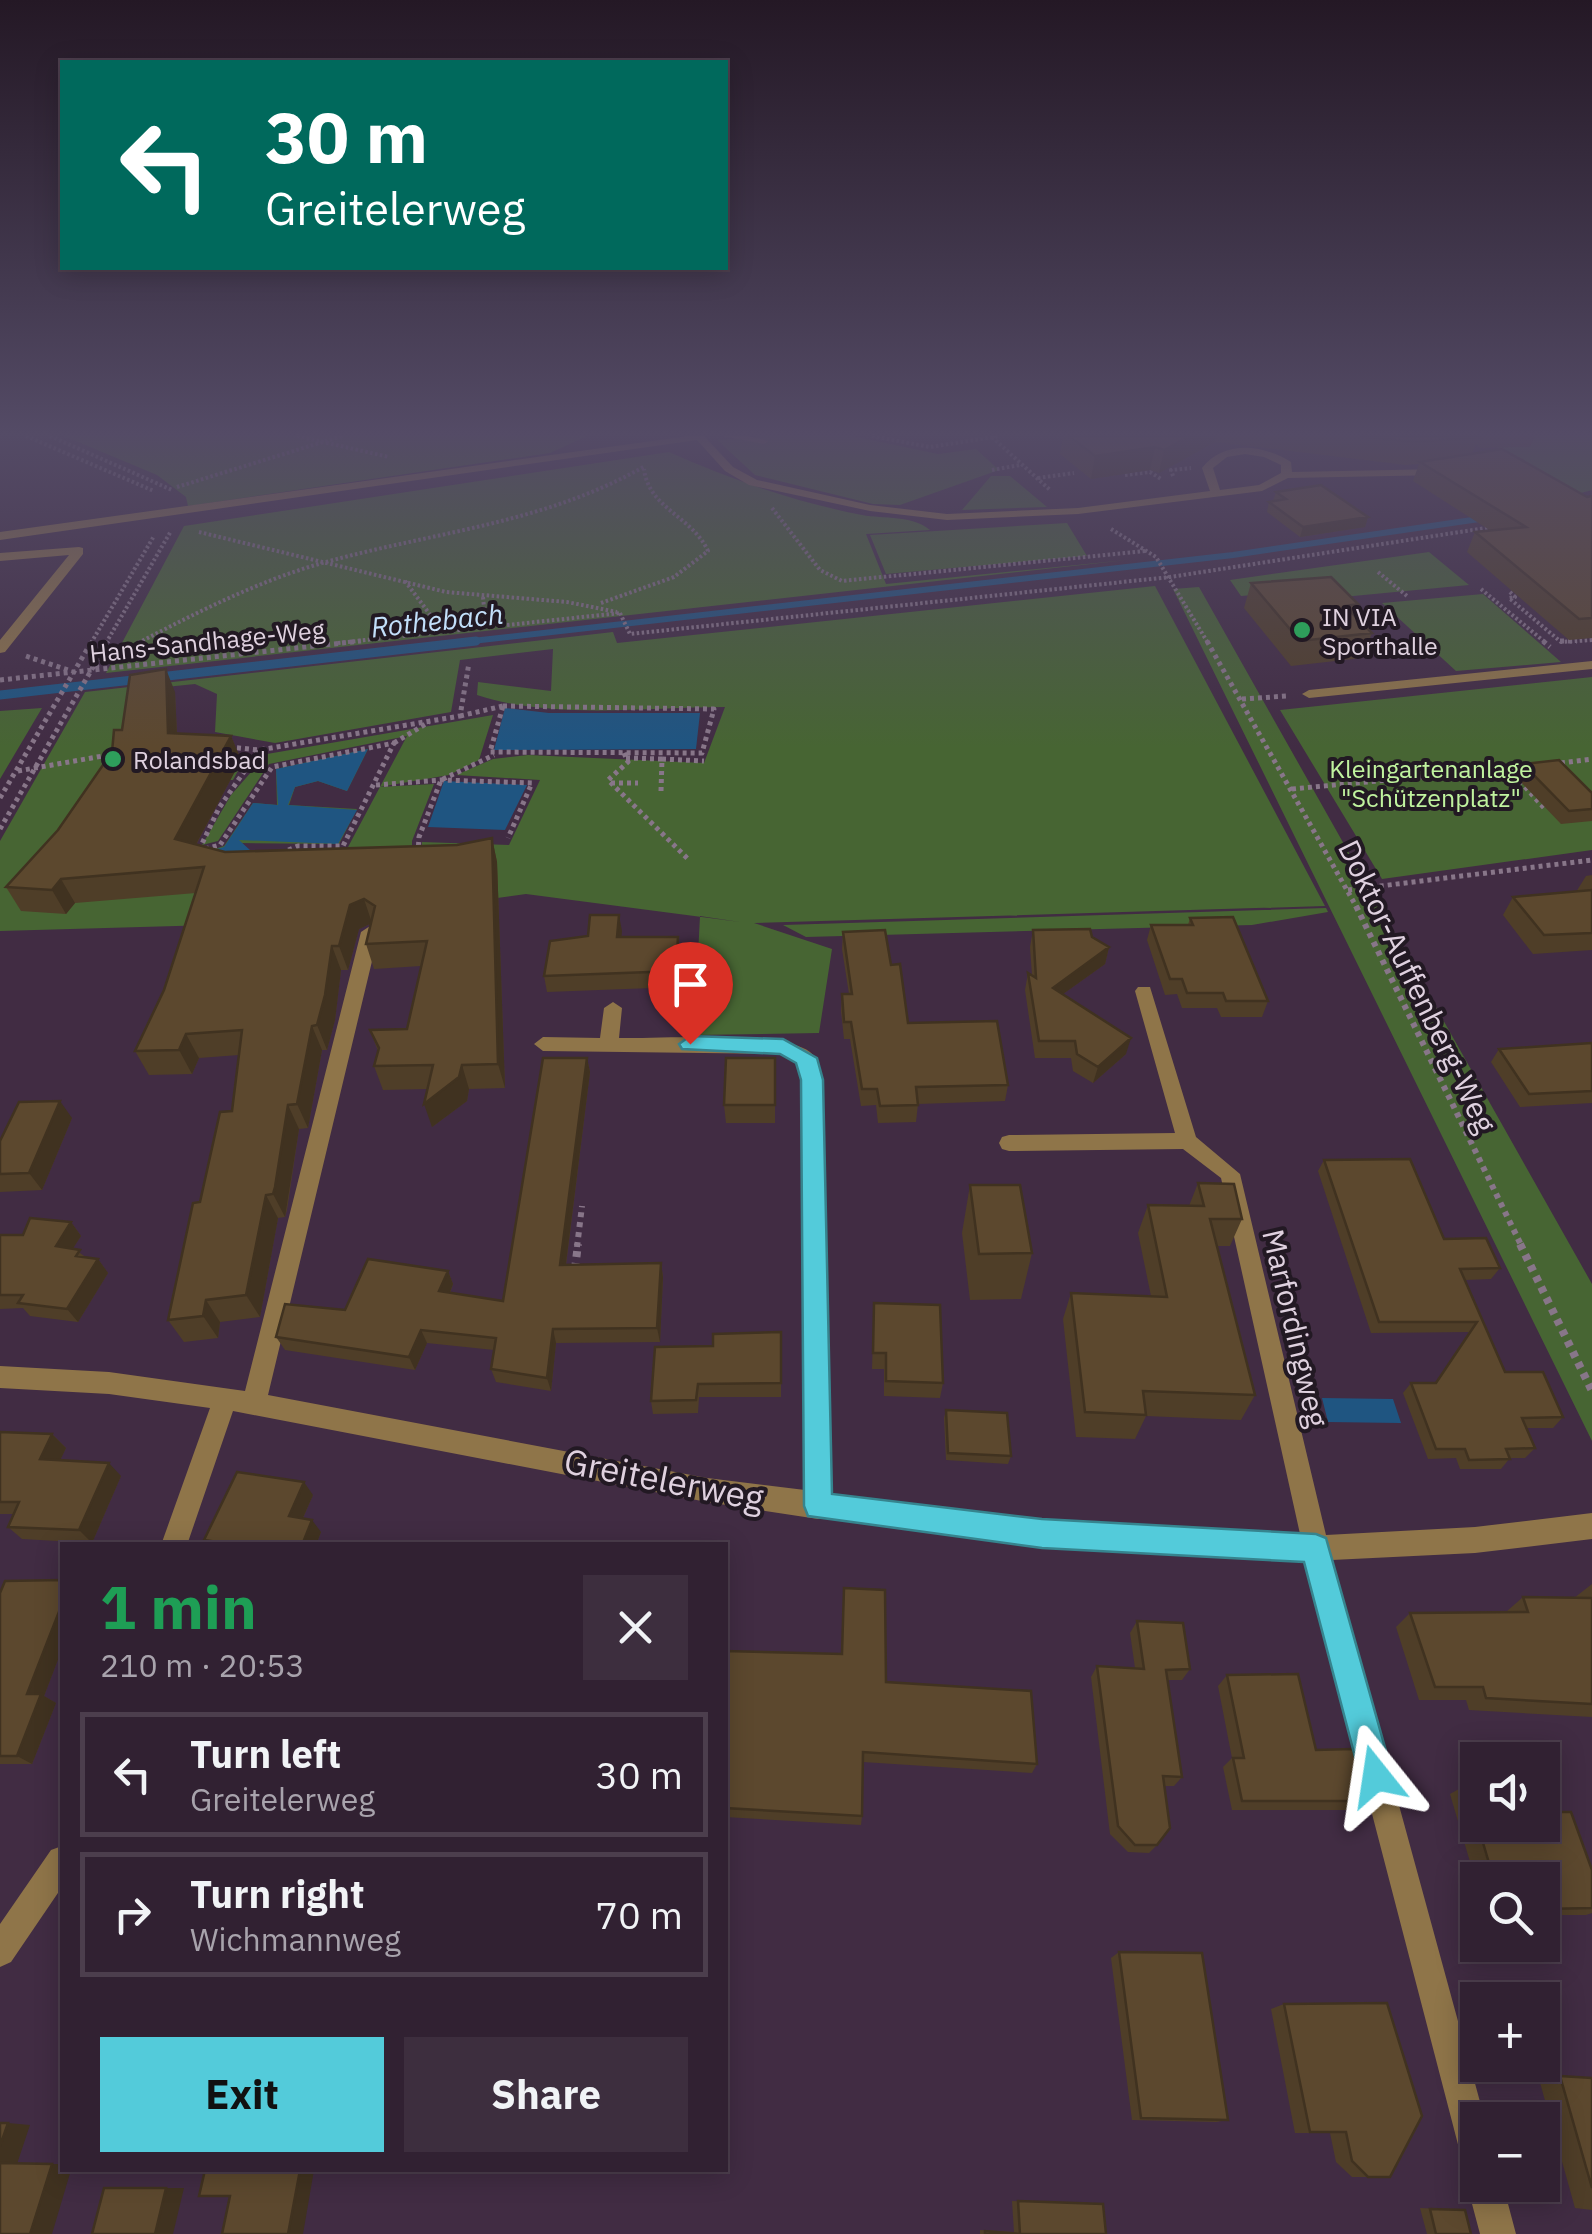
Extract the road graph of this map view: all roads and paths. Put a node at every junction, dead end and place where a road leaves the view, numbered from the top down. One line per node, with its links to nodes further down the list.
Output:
1 (152, 540): 34 (path)
2 (166, 540): 33 (path)
3 (228, 540): 11 (path)
4 (414, 540): 11 (path)
5 (705, 540): 19 (path)
6 (797, 540): 8 (path)
7 (1425, 540): 13 (path)
8 (1148, 551)
9 (0, 557): 28 (street)
10 (1156, 557): 13 (path, Doktor-Auffenberg-Weg)
11 (320, 564): 14 (path); 33 (path)
12 (1378, 572): 17 (path)
13 (1170, 579): 20 (path); 37 (path, Doktor-Auffenberg-Weg)
14 (404, 581): 18 (path); 24 (path)
15 (1481, 589): 22 (path)
16 (1521, 591): 21 (path)
17 (1406, 596)
18 (483, 597): 19 (path); 23 (path)
19 (594, 604): 20 (path)
20 (620, 612): 23 (path, Hans-Sandhage-Weg)
21 (1529, 614): 22 (path); 26 (path)
22 (1513, 616): 27 (path)
23 (486, 628): 24 (path, Hans-Sandhage-Weg)
24 (442, 632): 33 (path, Hans-Sandhage-Weg)
25 (1592, 640): 26 (path)
26 (1561, 642): 27 (path)
27 (1545, 643): 32 (path)
28 (0, 648)
29 (14, 657): 34 (path)
30 (468, 663): 39 (path)
31 (1592, 665): 32 (street)
32 (1574, 667): 36 (street)
33 (94, 669): 34 (path, Hans-Sandhage-Weg); 50 (path)
34 (76, 673): 35 (path, Hans-Sandhage-Weg); 52 (path)
35 (0, 680)
36 (1309, 694): 37 (path)
37 (1242, 698): 57 (path, Doktor-Auffenberg-Weg)
38 (503, 706): 39 (path); 45 (path); 46 (path)
39 (460, 716): 40 (path)
40 (430, 721): 41 (path); 43 (path)
41 (394, 743): 43 (path); 56 (path)
42 (220, 747): 43 (path)
43 (259, 750)
44 (133, 751): 50 (path)
45 (500, 752): 46 (path); 53 (path)
46 (625, 755): 47 (path); 54 (path)
47 (662, 759): 49 (path); 58 (path)
48 (1592, 759): 51 (path)
49 (704, 761)
50 (38, 766): 52 (path); 61 (path)
51 (1508, 768): 57 (path); 60 (path)
52 (17, 771): 59 (path)
53 (441, 780): 56 (path); 62 (path); 66 (path)
54 (610, 783): 55 (path); 64 (path)
55 (638, 783)
56 (376, 785): 63 (path)
57 (1292, 789): 67 (path, Doktor-Auffenberg-Weg)
58 (661, 791)
59 (0, 798)
60 (1545, 809)
61 (0, 829)
62 (508, 838)
63 (269, 859)
64 (688, 859)
65 (1592, 860): 67 (path)
66 (417, 868)
67 (1348, 890): 78 (path, Doktor-Auffenberg-Weg)
68 (370, 932): 80 (street)
69 (1144, 991): 73 (street)
70 (613, 1008): 72 (street)
71 (543, 1044): 72 (street)
72 (609, 1044): 81 (street)
73 (1187, 1142): 74 (street); 84 (street, Marfordingweg)
74 (1009, 1143)
75 (582, 1206): 76 (path)
76 (574, 1276)
77 (0, 1377): 79 (street, Greitelerweg)
78 (1592, 1392)
79 (225, 1399): 80 (street, Greitelerweg); 83 (street)
80 (254, 1403): 81 (street, Greitelerweg)
81 (818, 1506): 84 (street, Greitelerweg)
82 (1592, 1526): 84 (street, Greitelerweg)
83 (175, 1542)
84 (1316, 1548): 87 (street)
85 (60, 1864): 86 (street)
86 (0, 1950)
87 (1464, 2102)
88 (1490, 2202): 89 (street)
89 (1498, 2234)

